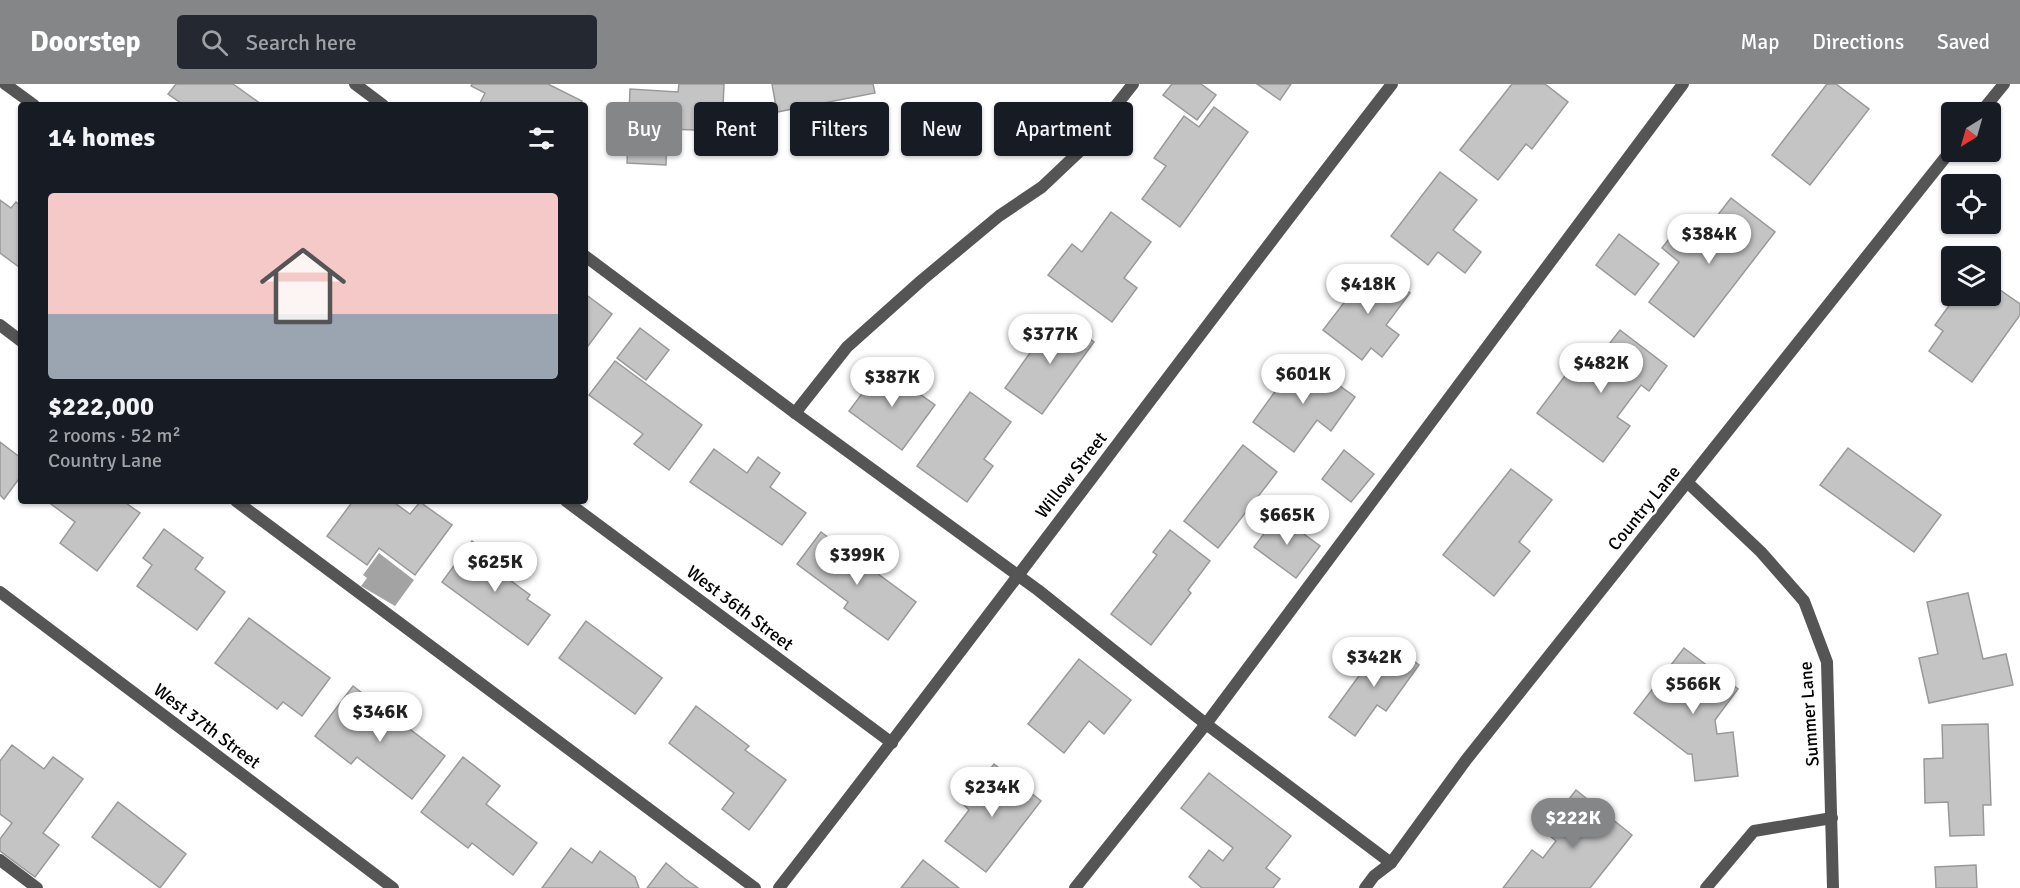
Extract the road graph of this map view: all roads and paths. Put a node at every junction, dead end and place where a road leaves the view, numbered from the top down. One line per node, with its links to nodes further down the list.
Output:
1 (5, 84): 7 (street)
2 (355, 84): 8 (street)
3 (1133, 84): 14 (street)
4 (1392, 84): 18 (street, Willow Street)
5 (1683, 84): 20 (street)
6 (2004, 84): 9 (street)
7 (30, 102)
8 (380, 102)
9 (1989, 102)
10 (1942, 162): 15 (street, Country Lane)
11 (588, 258): 14 (street)
12 (0, 325): 13 (street)
13 (18, 339)
14 (795, 413): 18 (street)
15 (1687, 482): 22 (street, Summer Lane); 24 (street, Country Lane)
16 (240, 504): 27 (street)
17 (570, 504): 21 (street, West 36th Street)
18 (1016, 576): 20 (street); 21 (street, Willow Street)
19 (0, 592): 26 (street, West 37th Street)
20 (1206, 724): 24 (street); 29 (street)
21 (892, 743): 28 (street, Willow Street)
22 (1832, 818): 31 (street); 32 (street, Summer Lane)
23 (0, 860): 25 (street)
24 (1391, 863): 30 (street, Country Lane)
25 (37, 888)
26 (393, 888)
27 (755, 888)
28 (779, 888)
29 (1075, 888)
30 (1365, 888)
31 (1706, 888)
32 (1833, 888)

